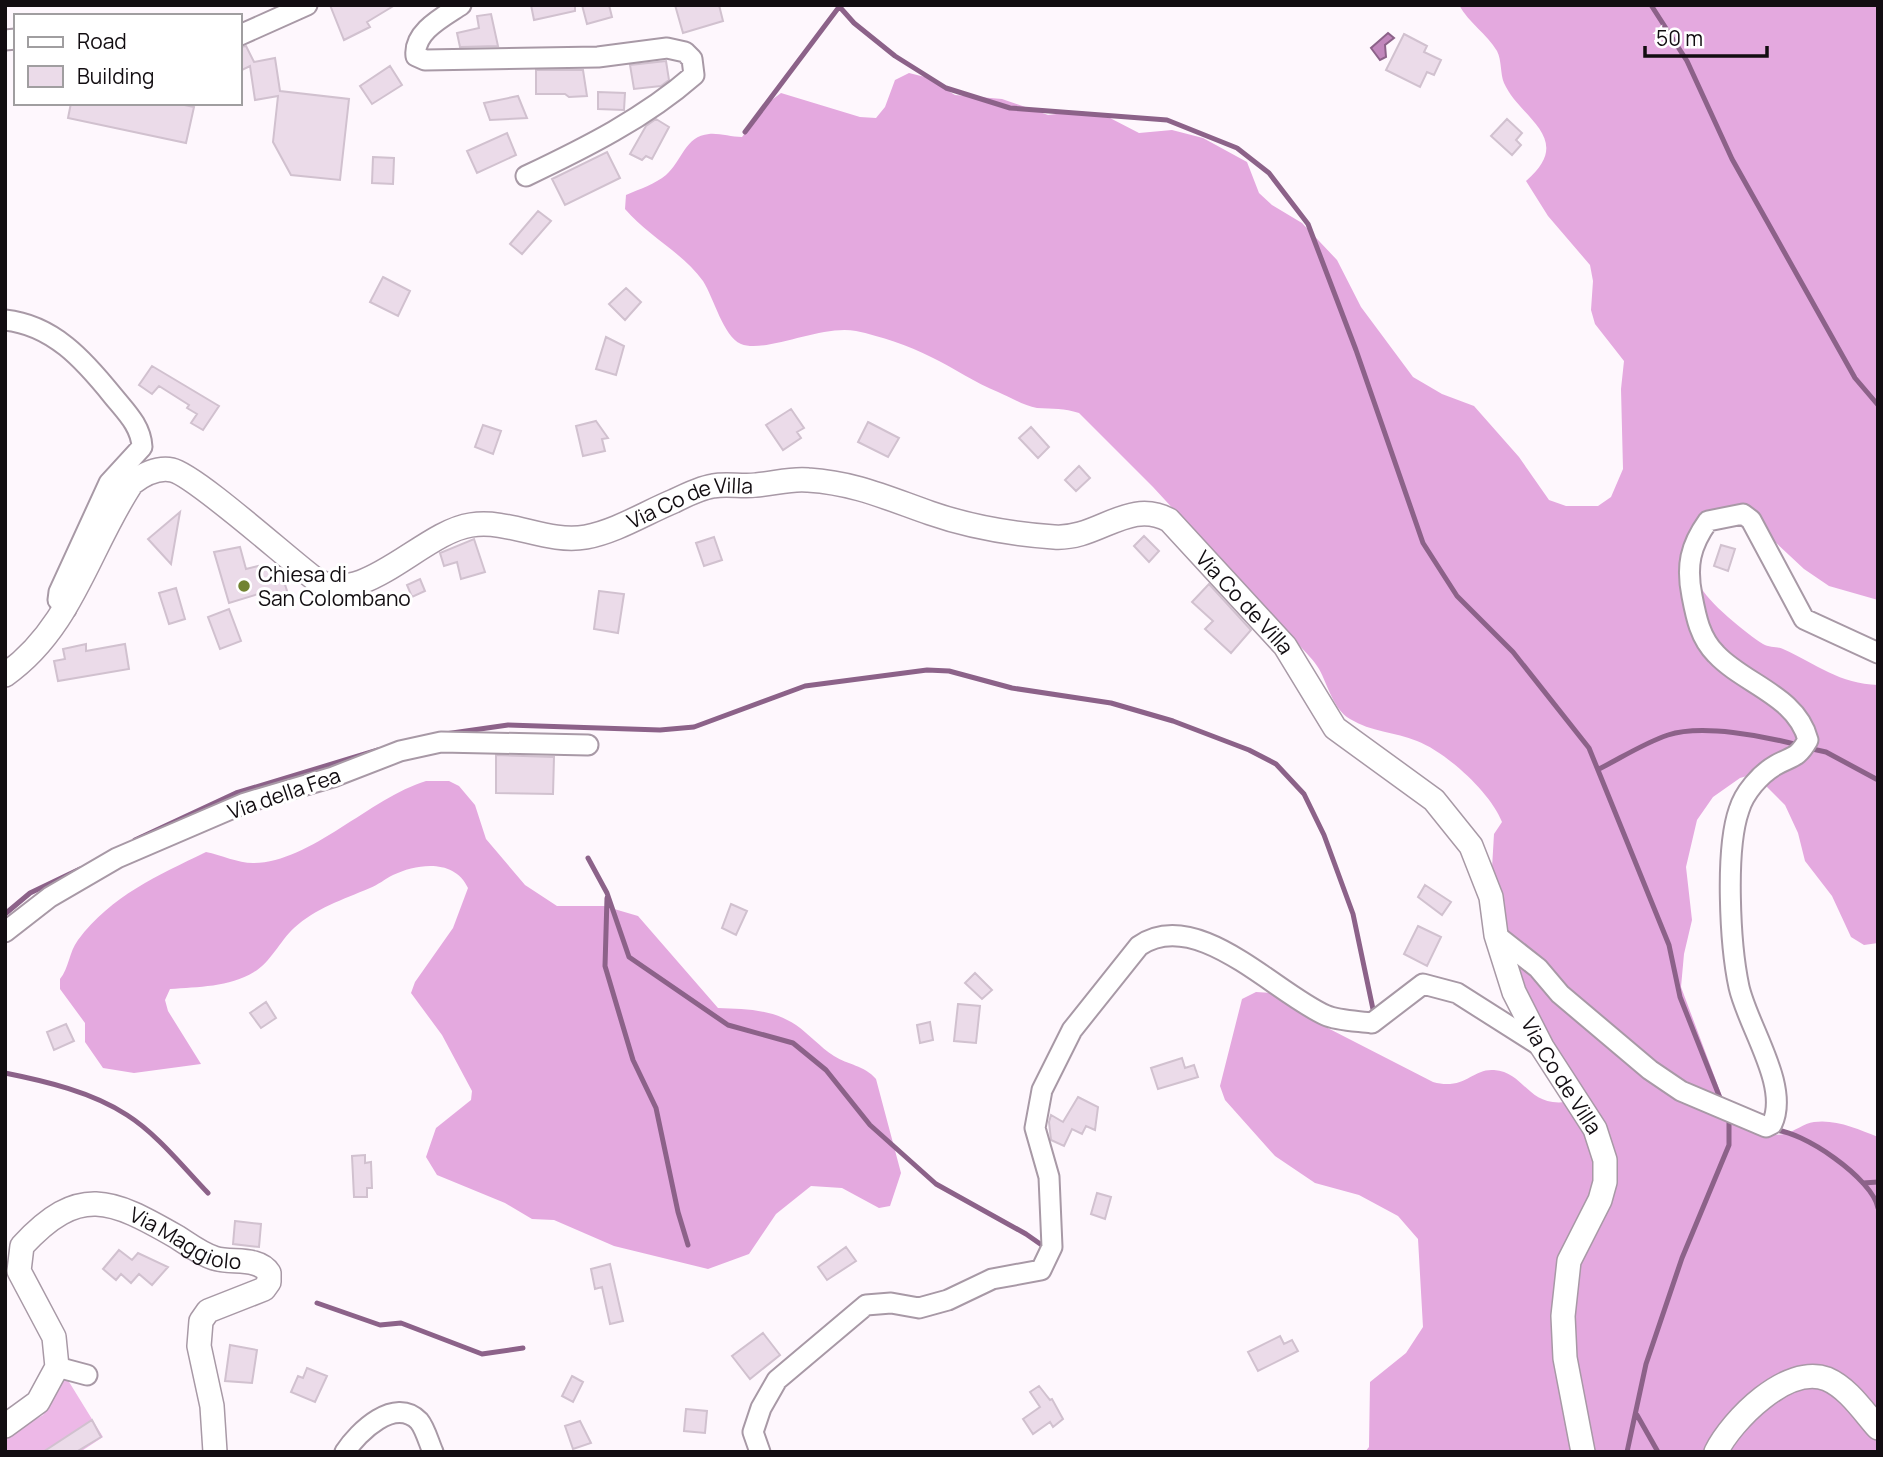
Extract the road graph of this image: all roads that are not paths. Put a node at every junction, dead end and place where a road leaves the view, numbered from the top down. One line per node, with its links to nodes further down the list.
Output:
1 (307, 5): 3 (street)
2 (461, 5): 4 (street)
3 (242, 34)
4 (526, 176)
5 (5, 320): 6 (street)
6 (66, 609): 8 (street); 11 (street, Via Co de Villa)
7 (1878, 653): 11 (street)
8 (5, 675)
9 (588, 745): 10 (street, Via della Fea)
10 (5, 932)
11 (1496, 935): 12 (street, Via Co de Villa)
12 (1542, 1047): 20 (street); 21 (street, Via Co de Villa)
13 (57, 1367): 14 (street); 15 (street); 17 (street, Via Maggiolo)
14 (87, 1375)
15 (5, 1426)
16 (1878, 1428): 22 (street)
17 (215, 1452)
18 (345, 1452): 19 (street)
19 (433, 1452)
20 (760, 1452)
21 (1583, 1452)
22 (1716, 1452)

